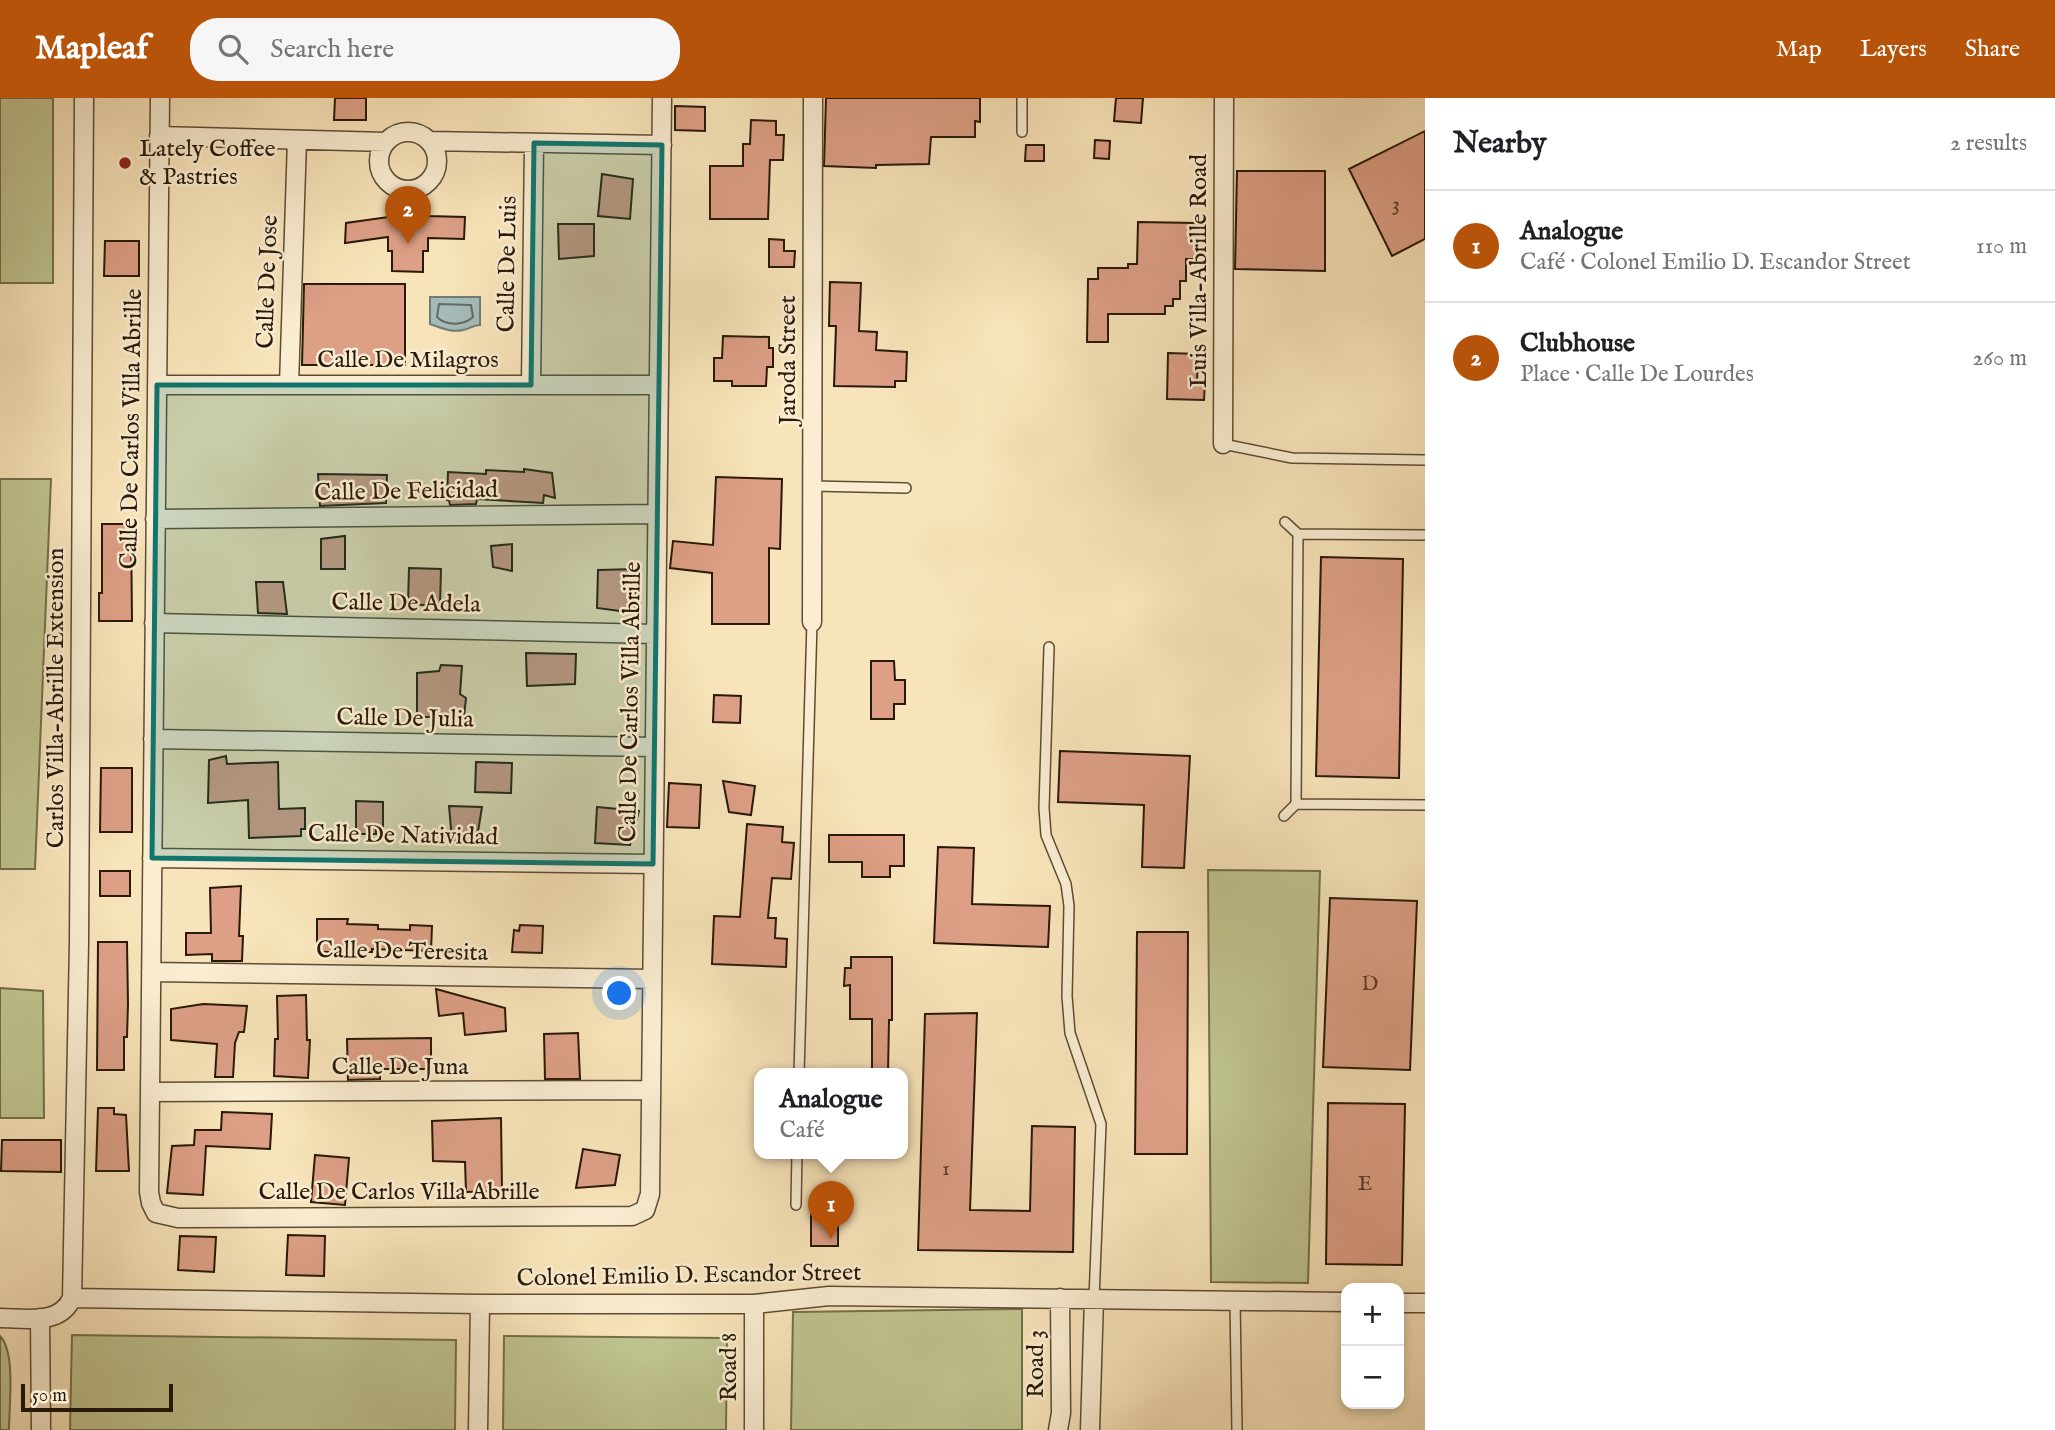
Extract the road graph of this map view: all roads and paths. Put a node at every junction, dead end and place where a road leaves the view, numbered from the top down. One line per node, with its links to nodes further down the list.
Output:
1 (85, 98): 45 (street, Carlos Villa-Abrille Extension)
2 (160, 98): 8 (street, Calle De Carlos Villa Abrille)
3 (662, 98): 13 (street, Calle De Carlos Villa Abrille)
4 (813, 98): 20 (street, Jaroda Street)
5 (1023, 98): 7 (lane)
6 (1224, 98): 18 (street, Luis Villa-Abrille Road)
7 (1022, 132)
8 (159, 136): 9 (street); 14 (street, Calle De Carlos Villa Abrille)
9 (297, 140): 11 (street); 15 (street, Calle De Jose)
10 (429, 141): 11 (street); 11 (street); 12 (street)
11 (386, 142)
12 (534, 143): 13 (street); 16 (street, Calle De Luis)
13 (662, 145): 17 (street, Calle De Carlos Villa Abrille)
14 (157, 384): 15 (street, Calle De Milagros); 23 (street, Calle De Carlos Villa Abrille)
15 (289, 385): 16 (street, Calle De Milagros)
16 (531, 385): 17 (street, Calle De Milagros)
17 (659, 385): 22 (street, Calle De Carlos Villa Abrille)
18 (1223, 444): 19 (lane)
19 (1425, 460)
20 (812, 486): 21 (lane); 27 (street, Jaroda Street)
21 (906, 488)
22 (657, 514): 23 (street, Calle De Felicidad); 29 (street, Calle De Carlos Villa Abrille)
23 (155, 519): 28 (street, Calle De Carlos Villa Abrille)
24 (1285, 522): 25 (lane)
25 (1298, 534): 26 (lane); 33 (lane)
26 (1425, 535)
27 (812, 622): 40 (lane)
28 (155, 623): 29 (street, Calle De Adela); 31 (street, Calle De Carlos Villa Abrille)
29 (656, 634): 32 (street, Calle De Carlos Villa Abrille)
30 (1049, 647): 47 (lane)
31 (153, 739): 32 (street, Calle De Julia); 36 (street, Calle De Carlos Villa Abrille)
32 (655, 747): 37 (street, Calle De Carlos Villa Abrille)
33 (1296, 804): 34 (lane); 35 (lane)
34 (1425, 805)
35 (1284, 816)
36 (152, 858): 37 (street, Calle De Natividad); 38 (street, Calle De Carlos Villa Abrille)
37 (653, 864): 39 (street, Calle De Carlos Villa Abrille)
38 (151, 972): 39 (street, Calle De Teresita); 42 (street, Calle De Carlos Villa Abrille)
39 (652, 979): 41 (street, Calle De Carlos Villa Abrille)
40 (799, 1068)
41 (651, 1090): 42 (street, Calle De Juna); 42 (street, Calle De Carlos Villa Abrille)
42 (150, 1092)
43 (797, 1159): 44 (lane)
44 (796, 1205)
45 (72, 1298): 52 (street, Colonel Emilio D. Escandor Street); 55 (street)
46 (1060, 1298): 47 (street, Colonel Emilio D. Escandor Street); 53 (street, Colonel Emilio D. Escandor Street); 59 (street, Road 3)
47 (1094, 1299): 48 (street, Colonel Emilio D. Escandor Street); 60 (street)
48 (1235, 1301): 49 (street, Colonel Emilio D. Escandor Street); 61 (lane)
49 (1341, 1302)
50 (1404, 1303): 51 (street)
51 (1425, 1303)
52 (480, 1304): 53 (street, Colonel Emilio D. Escandor Street); 57 (street)
53 (754, 1304): 58 (street, Road 8)
54 (0, 1318): 55 (street)
55 (40, 1318): 56 (street)
56 (41, 1430)
57 (478, 1430)
58 (754, 1430)
59 (1058, 1430)
60 (1090, 1430)
61 (1237, 1430)

